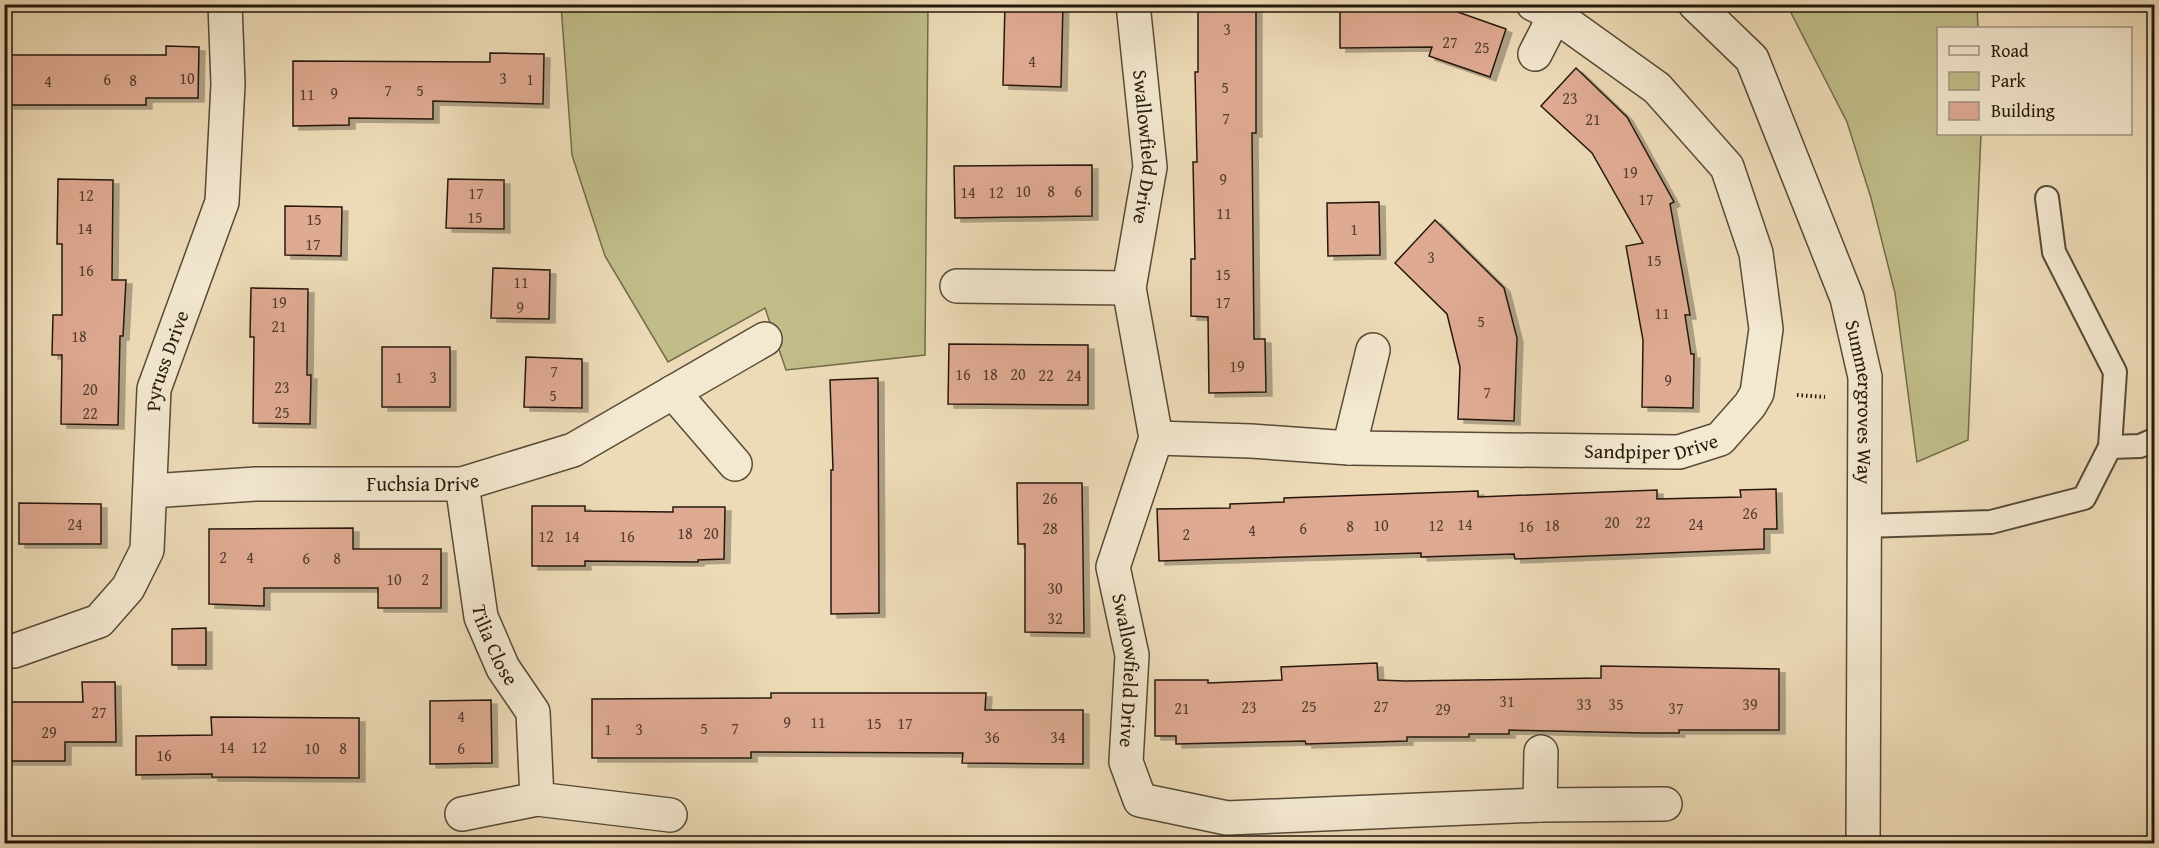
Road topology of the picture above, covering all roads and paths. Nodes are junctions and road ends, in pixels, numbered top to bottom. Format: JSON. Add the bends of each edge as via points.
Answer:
{"nodes":[{"id":1,"x":225,"y":4,"type":"edge"},
{"id":2,"x":1133,"y":4,"type":"edge"},
{"id":3,"x":1695,"y":4,"type":"edge"},
{"id":4,"x":1544,"y":10,"type":"edge"},
{"id":5,"x":1535,"y":54,"type":"dead end"},
{"id":6,"x":2047,"y":198,"type":"dead end"},
{"id":7,"x":957,"y":286,"type":"dead end"},
{"id":8,"x":1129,"y":288,"type":"junction"},
{"id":9,"x":765,"y":339,"type":"dead end"},
{"id":10,"x":1373,"y":350,"type":"dead end"},
{"id":11,"x":673,"y":392,"type":"junction"},
{"id":12,"x":1757,"y":393,"type":"junction"},
{"id":13,"x":1863,"y":399,"type":"junction"},
{"id":14,"x":1156,"y":438,"type":"junction"},
{"id":15,"x":2154,"y":440,"type":"edge"},
{"id":16,"x":2110,"y":447,"type":"junction"},
{"id":17,"x":1349,"y":448,"type":"junction"},
{"id":18,"x":735,"y":464,"type":"dead end"},
{"id":19,"x":462,"y":484,"type":"junction"},
{"id":20,"x":151,"y":491,"type":"junction"},
{"id":21,"x":1864,"y":526,"type":"junction"},
{"id":22,"x":14,"y":651,"type":"dead end"},
{"id":23,"x":1541,"y":752,"type":"dead end"},
{"id":24,"x":537,"y":799,"type":"junction"},
{"id":25,"x":1540,"y":804,"type":"junction"},
{"id":26,"x":1665,"y":804,"type":"dead end"},
{"id":27,"x":462,"y":814,"type":"dead end"},
{"id":28,"x":670,"y":816,"type":"dead end"},
{"id":29,"x":1863,"y":843,"type":"edge"}],
"edges":[{"from":1,"to":20,"type":"street","name":"Pyruss Drive","via":[[228,84],[222,202],[154,389]]},
{"from":2,"to":8,"type":"street","name":"Swallowfield Drive","via":[[1150,166]]},
{"from":3,"to":13,"type":"street","name":"Summergroves Way","via":[[1752,59],[1847,298],[1865,377]]},
{"from":4,"to":5,"type":"street","name":"Sandpiper Drive"},
{"from":4,"to":12,"type":"street","name":"Sandpiper Drive","via":[[1657,88],[1727,167],[1756,253],[1766,329]]},
{"from":6,"to":16,"type":"lane","via":[[2054,252],[2115,372]]},
{"from":7,"to":8,"type":"street"},
{"from":8,"to":14,"type":"street","name":"Swallowfield Drive"},
{"from":9,"to":11,"type":"street","name":"Fuchsia Drive"},
{"from":10,"to":17,"type":"street"},
{"from":11,"to":18,"type":"street"},
{"from":11,"to":19,"type":"street","name":"Fuchsia Drive","via":[[573,450]]},
{"from":12,"to":13,"type":"path"},
{"from":12,"to":17,"type":"street","name":"Sandpiper Drive","via":[[1720,439],[1679,452]]},
{"from":13,"to":21,"type":"street","name":"Summergroves Way"},
{"from":14,"to":17,"type":"street","name":"Sandpiper Drive"},
{"from":14,"to":25,"type":"street","name":"Swallowfield Drive","via":[[1113,567],[1132,655],[1125,762],[1140,800],[1227,818]]},
{"from":15,"to":16,"type":"lane","via":[[2140,446]]},
{"from":16,"to":21,"type":"lane","via":[[2084,498],[1991,522]]},
{"from":19,"to":20,"type":"street","name":"Fuchsia Drive","via":[[256,484]]},
{"from":19,"to":24,"type":"street","name":"Tilia Close","via":[[481,617],[503,668],[532,712]]},
{"from":20,"to":22,"type":"street","name":"Pyruss Drive","via":[[147,550],[128,588],[99,621]]},
{"from":21,"to":29,"type":"street","name":"Summergroves Way"},
{"from":23,"to":25,"type":"street"},
{"from":24,"to":27,"type":"street"},
{"from":24,"to":28,"type":"street"},
{"from":25,"to":26,"type":"street","name":"Swallowfield Drive"}]}
